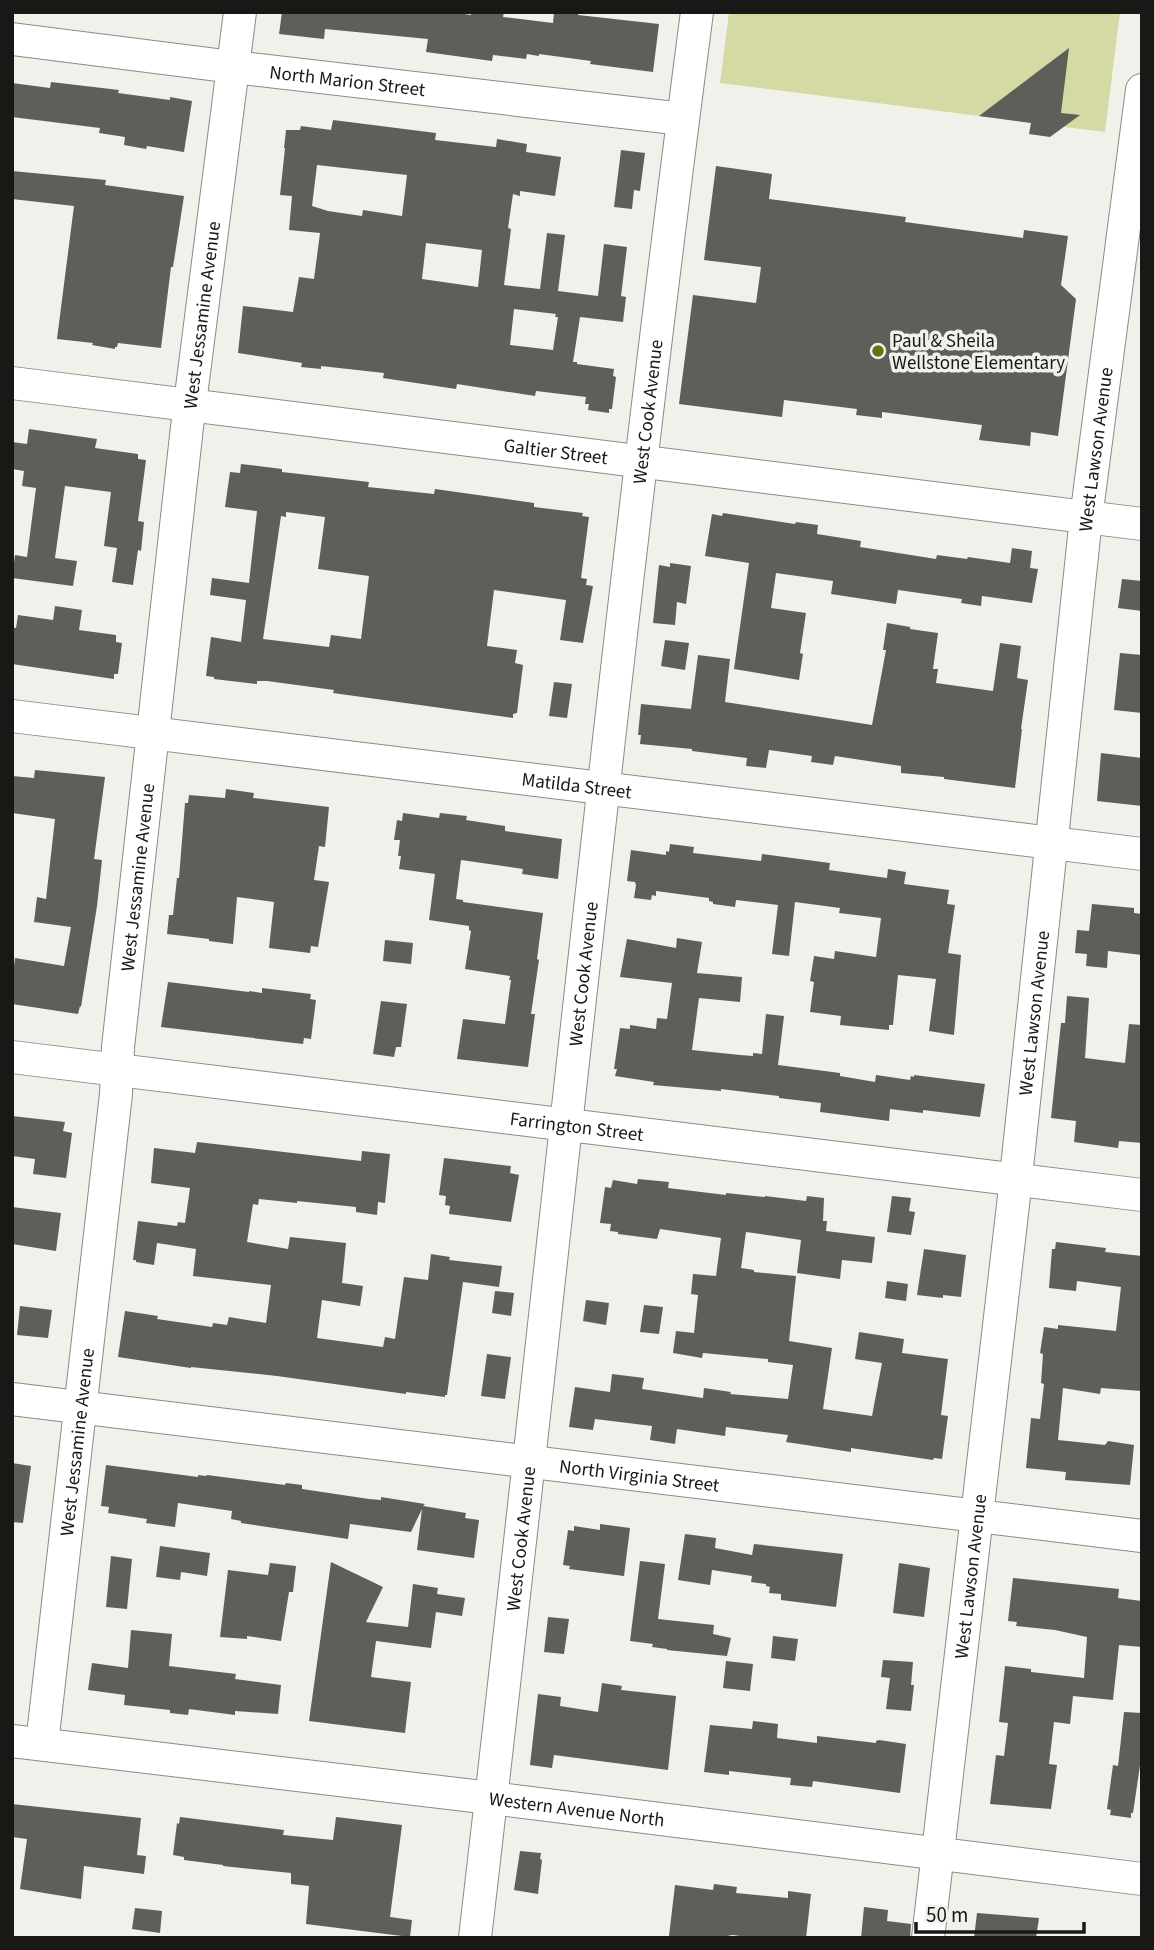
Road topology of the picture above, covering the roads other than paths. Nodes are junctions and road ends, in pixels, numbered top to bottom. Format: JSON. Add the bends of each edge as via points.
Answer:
{"nodes":[{"id":1,"x":240,"y":12,"type":"edge"},
{"id":2,"x":697,"y":12,"type":"edge"},
{"id":3,"x":12,"y":39,"type":"edge"},
{"id":4,"x":233,"y":67,"type":"junction"},
{"id":5,"x":1142,"y":90,"type":"edge"},
{"id":6,"x":684,"y":119,"type":"junction"},
{"id":7,"x":1136,"y":178,"type":"edge"},
{"id":8,"x":12,"y":383,"type":"edge"},
{"id":9,"x":190,"y":406,"type":"junction"},
{"id":10,"x":641,"y":463,"type":"junction"},
{"id":11,"x":1086,"y":518,"type":"junction"},
{"id":12,"x":1142,"y":524,"type":"edge"},
{"id":13,"x":12,"y":716,"type":"edge"},
{"id":14,"x":153,"y":733,"type":"junction"},
{"id":15,"x":604,"y":788,"type":"junction"},
{"id":16,"x":1052,"y":842,"type":"junction"},
{"id":17,"x":1142,"y":854,"type":"edge"},
{"id":18,"x":12,"y":1057,"type":"edge"},
{"id":19,"x":118,"y":1071,"type":"junction"},
{"id":20,"x":566,"y":1125,"type":"junction"},
{"id":21,"x":1016,"y":1180,"type":"junction"},
{"id":22,"x":1142,"y":1195,"type":"edge"},
{"id":23,"x":12,"y":1399,"type":"edge"},
{"id":24,"x":80,"y":1407,"type":"junction"},
{"id":25,"x":530,"y":1462,"type":"junction"},
{"id":26,"x":977,"y":1516,"type":"junction"},
{"id":27,"x":1142,"y":1536,"type":"edge"},
{"id":28,"x":27,"y":1743,"type":"edge"},
{"id":29,"x":491,"y":1798,"type":"junction"},
{"id":30,"x":938,"y":1854,"type":"junction"},
{"id":31,"x":1142,"y":1879,"type":"edge"},
{"id":32,"x":475,"y":1938,"type":"edge"},
{"id":33,"x":928,"y":1938,"type":"edge"}],
"edges":[{"from":1,"to":4,"type":"street","name":"West Jessamine Avenue"},
{"from":2,"to":6,"type":"street","name":"West Cook Avenue"},
{"from":3,"to":4,"type":"street","name":"North Marion Street"},
{"from":4,"to":6,"type":"street","name":"North Marion Street"},
{"from":4,"to":9,"type":"street","name":"West Jessamine Avenue"},
{"from":5,"to":7,"type":"street","name":"West Lawson Avenue"},
{"from":6,"to":10,"type":"street","name":"West Cook Avenue"},
{"from":7,"to":11,"type":"street","name":"West Lawson Avenue"},
{"from":8,"to":9,"type":"street","name":"Galtier Street"},
{"from":9,"to":10,"type":"street","name":"Galtier Street"},
{"from":9,"to":14,"type":"street","name":"West Jessamine Avenue"},
{"from":10,"to":11,"type":"street","name":"Galtier Street"},
{"from":10,"to":15,"type":"street","name":"West Cook Avenue"},
{"from":11,"to":12,"type":"street","name":"Galtier Street"},
{"from":11,"to":16,"type":"street","name":"West Lawson Avenue"},
{"from":13,"to":14,"type":"street","name":"Matilda Street"},
{"from":14,"to":15,"type":"street","name":"Matilda Street"},
{"from":14,"to":19,"type":"street","name":"West Jessamine Avenue"},
{"from":15,"to":16,"type":"street","name":"Matilda Street"},
{"from":15,"to":20,"type":"street","name":"West Cook Avenue"},
{"from":16,"to":17,"type":"street","name":"Matilda Street"},
{"from":16,"to":21,"type":"street","name":"West Lawson Avenue"},
{"from":18,"to":19,"type":"street","name":"Farrington Street"},
{"from":19,"to":20,"type":"street","name":"Farrington Street"},
{"from":19,"to":24,"type":"street","name":"West Jessamine Avenue"},
{"from":20,"to":21,"type":"street","name":"Farrington Street"},
{"from":20,"to":25,"type":"street","name":"West Cook Avenue"},
{"from":21,"to":22,"type":"street","name":"Farrington Street"},
{"from":21,"to":26,"type":"street","name":"West Lawson Avenue"},
{"from":23,"to":24,"type":"street","name":"North Virginia Street"},
{"from":24,"to":25,"type":"street","name":"North Virginia Street"},
{"from":24,"to":28,"type":"street","name":"West Jessamine Avenue"},
{"from":25,"to":26,"type":"street","name":"North Virginia Street"},
{"from":25,"to":29,"type":"street","name":"West Cook Avenue"},
{"from":26,"to":27,"type":"street","name":"North Virginia Street"},
{"from":26,"to":30,"type":"street","name":"West Lawson Avenue"},
{"from":28,"to":29,"type":"street","name":"Western Avenue North"},
{"from":29,"to":30,"type":"street","name":"Western Avenue North"},
{"from":29,"to":32,"type":"street","name":"West Cook Avenue"},
{"from":30,"to":31,"type":"street","name":"Western Avenue North"},
{"from":30,"to":33,"type":"street","name":"West Lawson Avenue"}]}
